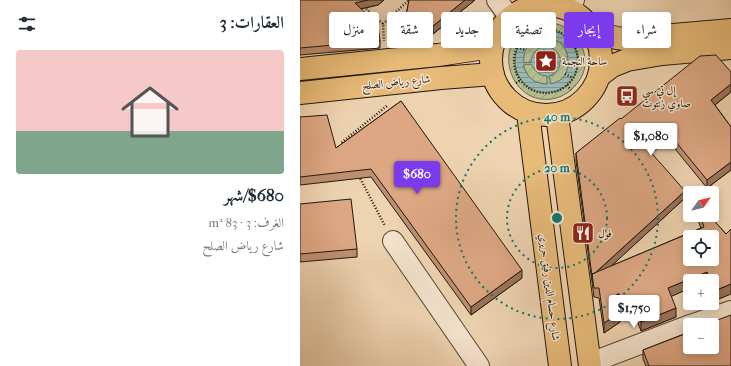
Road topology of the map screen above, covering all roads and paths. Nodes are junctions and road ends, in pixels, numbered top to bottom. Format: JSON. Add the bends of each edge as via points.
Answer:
{"nodes":[{"id":1,"x":409,"y":0,"type":"edge"},
{"id":2,"x":497,"y":0,"type":"edge"},
{"id":3,"x":539,"y":3,"type":"edge"},
{"id":4,"x":361,"y":5,"type":"edge"},
{"id":5,"x":567,"y":11,"type":"edge"},
{"id":6,"x":509,"y":12,"type":"edge"},
{"id":7,"x":519,"y":12,"type":"edge"},
{"id":8,"x":383,"y":24,"type":"junction"},
{"id":9,"x":501,"y":28,"type":"edge"},
{"id":10,"x":556,"y":28,"type":"edge"},
{"id":11,"x":731,"y":30,"type":"edge"},
{"id":12,"x":556,"y":32,"type":"edge"},
{"id":13,"x":614,"y":37,"type":"edge"},
{"id":14,"x":501,"y":45,"type":"edge"},
{"id":15,"x":501,"y":46,"type":"edge"},
{"id":16,"x":501,"y":48,"type":"edge"},
{"id":17,"x":518,"y":48,"type":"joint"},
{"id":18,"x":600,"y":48,"type":"edge"},
{"id":19,"x":731,"y":48,"type":"edge"},
{"id":20,"x":525,"y":50,"type":"dead end"},
{"id":21,"x":386,"y":60,"type":"junction"},
{"id":22,"x":300,"y":69,"type":"edge"},
{"id":23,"x":493,"y":74,"type":"junction"},
{"id":24,"x":565,"y":74,"type":"dead end"},
{"id":25,"x":599,"y":76,"type":"junction"},
{"id":26,"x":573,"y":78,"type":"junction"},
{"id":27,"x":521,"y":80,"type":"junction"},
{"id":28,"x":516,"y":83,"type":"dead end"},
{"id":29,"x":567,"y":85,"type":"junction"},
{"id":30,"x":571,"y":90,"type":"dead end"},
{"id":31,"x":300,"y":93,"type":"edge"},
{"id":32,"x":388,"y":105,"type":"dead end"},
{"id":33,"x":528,"y":112,"type":"junction"},
{"id":34,"x":557,"y":114,"type":"junction"},
{"id":35,"x":344,"y":150,"type":"edge"},
{"id":36,"x":356,"y":171,"type":"edge"},
{"id":37,"x":393,"y":241,"type":"joint"},
{"id":38,"x":731,"y":311,"type":"edge"},
{"id":39,"x":711,"y":318,"type":"edge"},
{"id":40,"x":683,"y":328,"type":"edge"},
{"id":41,"x":590,"y":364,"type":"edge"},
{"id":42,"x":479,"y":366,"type":"edge"},
{"id":43,"x":560,"y":366,"type":"edge"}],
"edges":[{"from":1,"to":8,"type":"path"},
{"from":2,"to":6,"type":"street"},
{"from":3,"to":5,"type":"main road","via":[[559,6]]},
{"from":3,"to":7,"type":"main road"},
{"from":4,"to":8,"type":"path"},
{"from":5,"to":10,"type":"path"},
{"from":8,"to":21,"type":"path"},
{"from":9,"to":14,"type":"main road","via":[[495,38]]},
{"from":11,"to":13,"type":"main road","via":[[627,39]]},
{"from":12,"to":26,"type":"path","via":[[568,38],[576,50],[578,64]]},
{"from":15,"to":21,"type":"main road","name":"شارع رياض الصلح"},
{"from":16,"to":23,"type":"main road","via":[[491,65]]},
{"from":17,"to":20,"type":"path"},
{"from":17,"to":27,"type":"path","via":[[515,62],[516,72]]},
{"from":18,"to":25,"type":"main road","via":[[602,62]]},
{"from":19,"to":25,"type":"main road","via":[[627,60],[612,66]]},
{"from":21,"to":22,"type":"main road","name":"شارع رياض الصلح"},
{"from":23,"to":31,"type":"main road","name":"شارع رياض الصلح"},
{"from":23,"to":33,"type":"main road","via":[[505,98]]},
{"from":24,"to":26,"type":"path"},
{"from":25,"to":34,"type":"main road","via":[[596,86],[584,101],[571,110]]},
{"from":26,"to":29,"type":"path"},
{"from":27,"to":28,"type":"path"},
{"from":27,"to":29,"type":"path","via":[[530,88],[543,93],[560,90]]},
{"from":29,"to":30,"type":"path"},
{"from":32,"to":35,"type":"path","via":[[341,143]]},
{"from":33,"to":34,"type":"main road","via":[[548,116]]},
{"from":33,"to":43,"type":"main road","name":"شارع حسام الدين رفيق حريري"},
{"from":34,"to":41,"type":"main road"},
{"from":36,"to":37,"type":"path"},
{"from":37,"to":42,"type":"street"},
{"from":38,"to":39,"type":"street"},
{"from":40,"to":41,"type":"street"}]}
